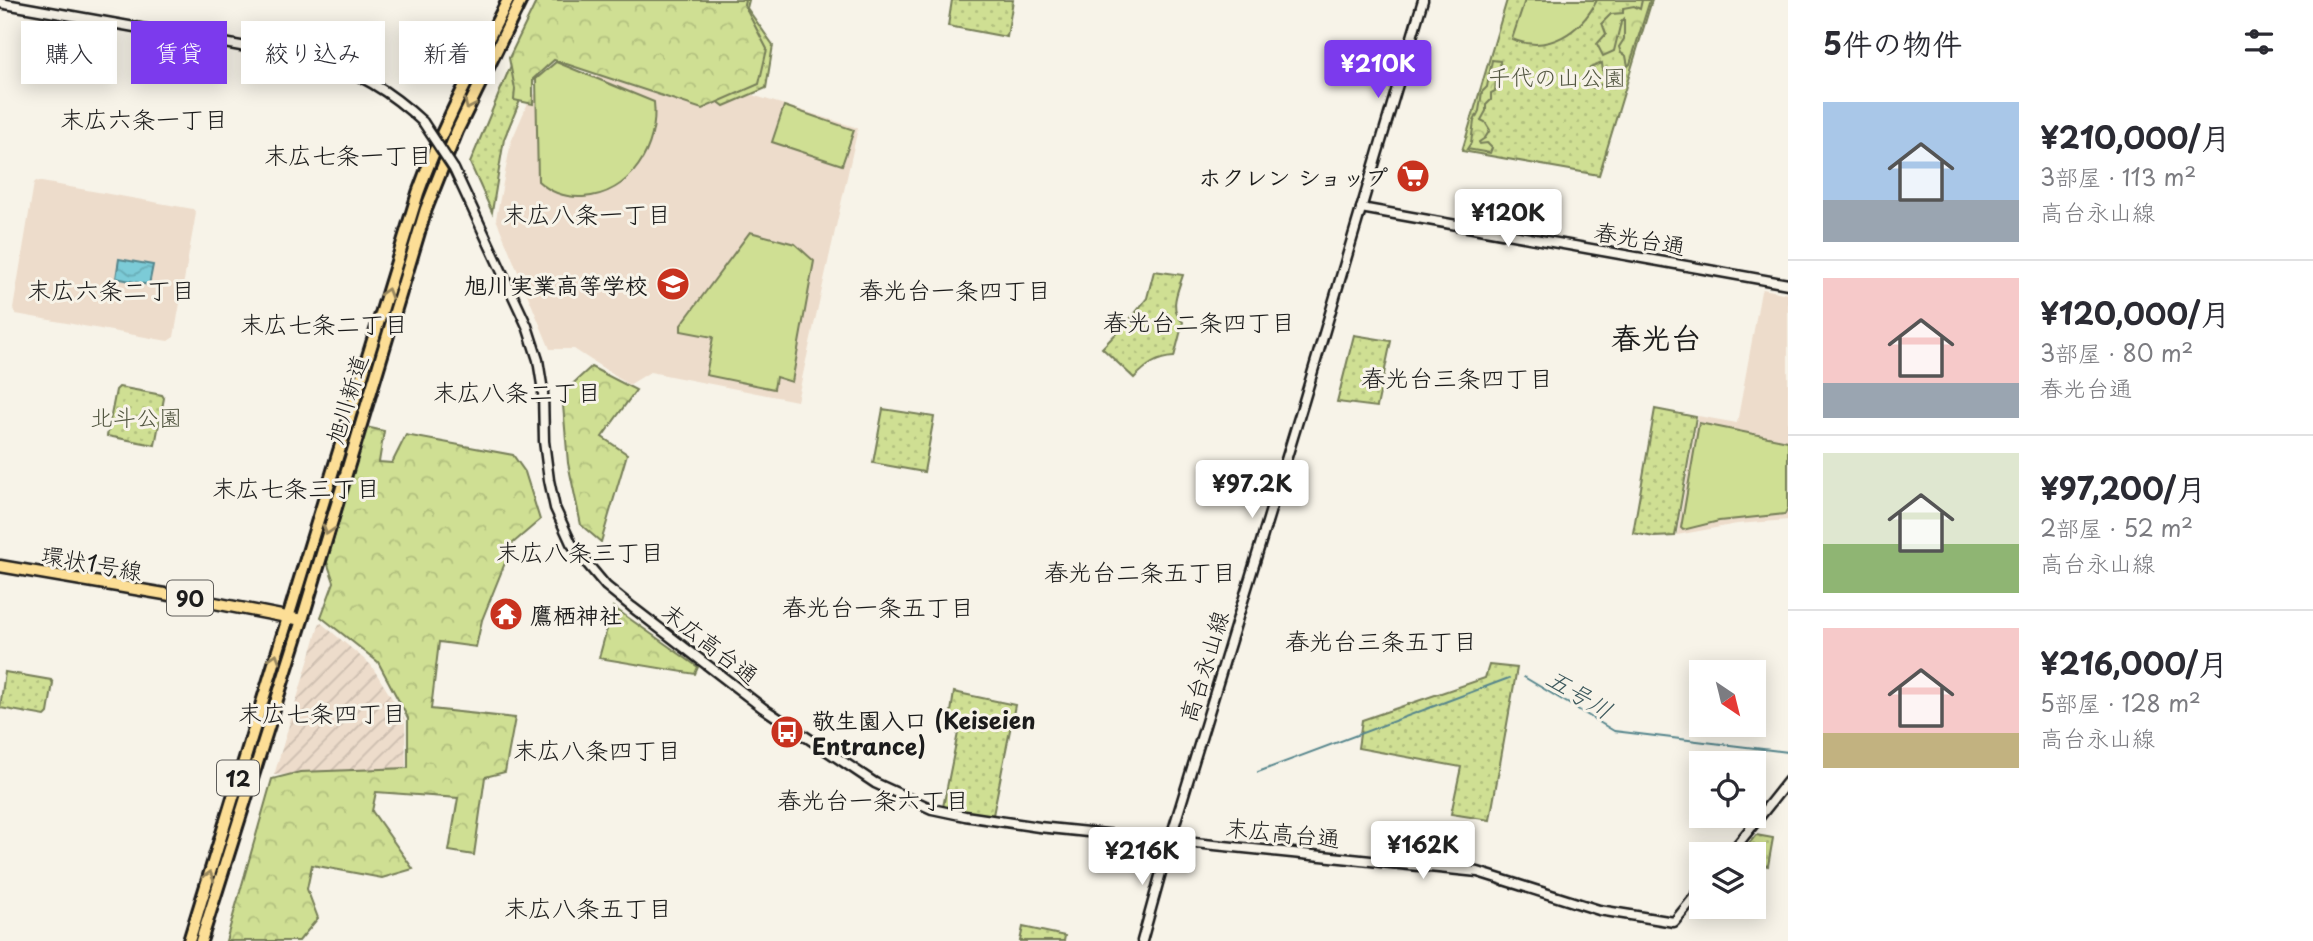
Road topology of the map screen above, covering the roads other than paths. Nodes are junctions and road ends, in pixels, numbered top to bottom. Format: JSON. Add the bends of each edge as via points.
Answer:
{"nodes":[{"id":1,"x":508,"y":0,"type":"edge"},
{"id":2,"x":521,"y":0,"type":"edge"},
{"id":3,"x":1423,"y":0,"type":"edge"},
{"id":4,"x":0,"y":3,"type":"edge"},
{"id":5,"x":1361,"y":208,"type":"junction"},
{"id":6,"x":1788,"y":284,"type":"edge"},
{"id":7,"x":0,"y":566,"type":"edge"},
{"id":8,"x":289,"y":616,"type":"junction"},
{"id":9,"x":302,"y":620,"type":"junction"},
{"id":10,"x":1788,"y":781,"type":"edge"},
{"id":11,"x":1170,"y":840,"type":"junction"},
{"id":12,"x":1740,"y":842,"type":"edge"},
{"id":13,"x":1689,"y":904,"type":"edge"},
{"id":14,"x":189,"y":941,"type":"edge"},
{"id":15,"x":201,"y":941,"type":"edge"},
{"id":16,"x":1142,"y":941,"type":"edge"}],
"edges":[{"from":8,"to":1,"type":"highway","name":"旭川新道","number":"12","one_way":true,"via":[[429,163]]},
{"from":2,"to":9,"type":"highway","name":"旭川新道","number":"12","one_way":true,"via":[[457,131],[426,209]]},
{"from":3,"to":5,"type":"street","name":"高台永山線"},
{"from":4,"to":11,"type":"street","name":"末広高台通","bridge":true,"via":[[313,59],[342,67],[403,103],[423,122],[454,169],[527,326],[543,391],[545,458],[555,508],[571,543],[607,586],[763,708],[883,788],[932,809],[965,816]]},
{"from":5,"to":6,"type":"street","name":"春光台通"},
{"from":5,"to":11,"type":"street","name":"高台永山線"},
{"from":7,"to":8,"type":"main road","name":"環状1号線","number":"90"},
{"from":8,"to":9,"type":"main road","name":"環状1号線","number":"90"},
{"from":14,"to":8,"type":"highway","name":"旭川新道","number":"12","one_way":true},
{"from":9,"to":15,"type":"highway","name":"旭川新道","number":"12"},
{"from":10,"to":12,"type":"street"},
{"from":11,"to":13,"type":"street","name":"末広高台通","via":[[1478,872],[1599,909],[1674,922]]},
{"from":11,"to":16,"type":"street","name":"高台永山線"}]}
